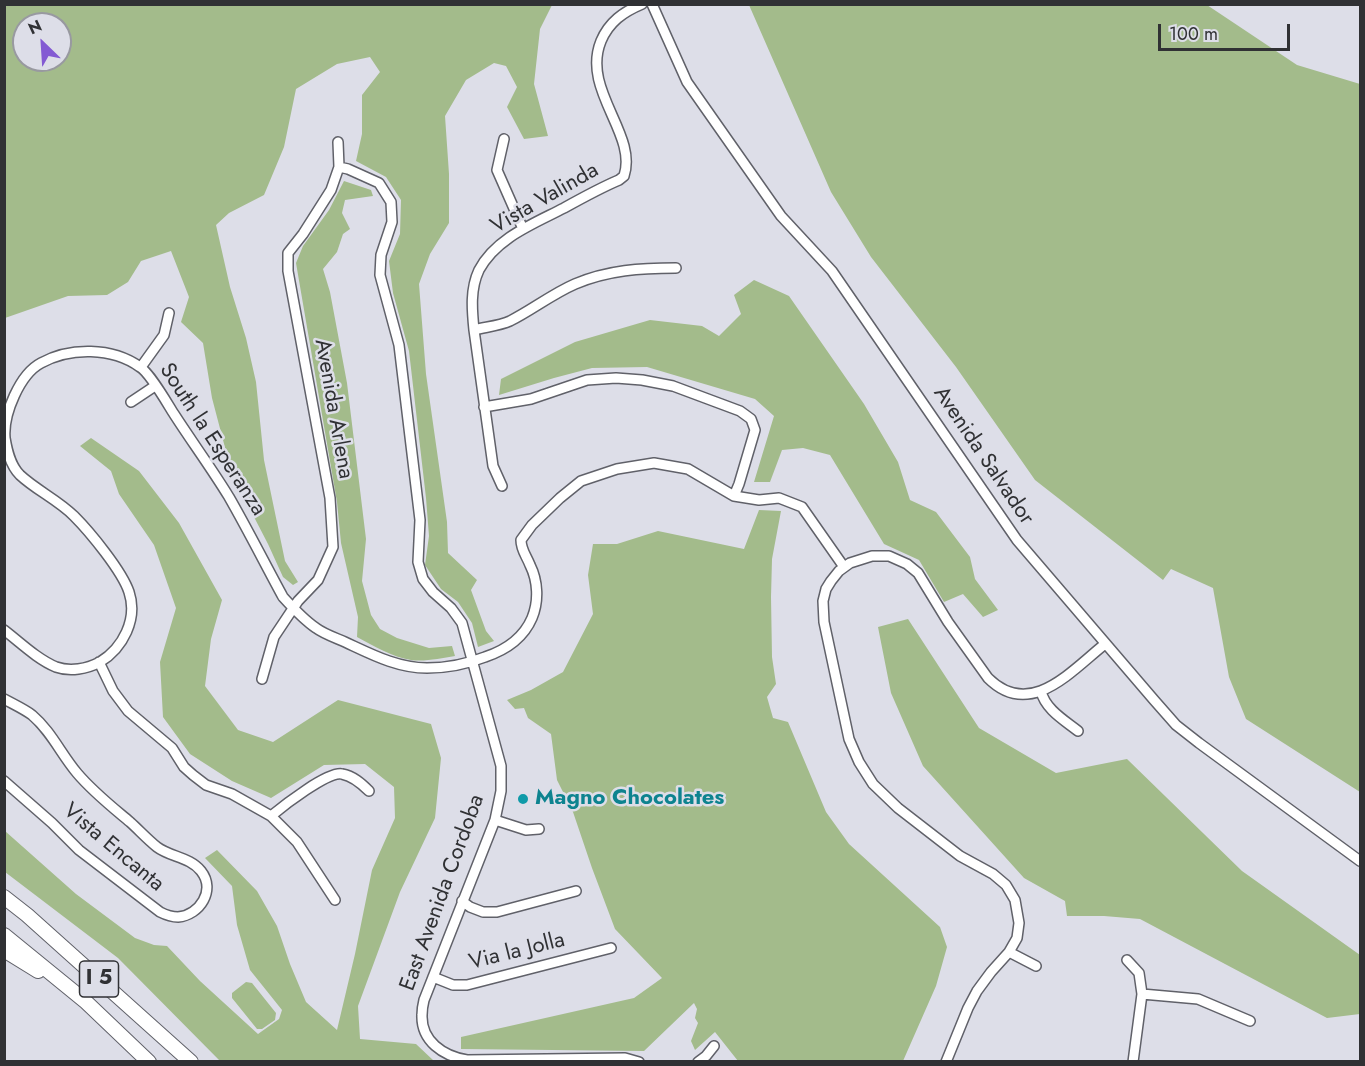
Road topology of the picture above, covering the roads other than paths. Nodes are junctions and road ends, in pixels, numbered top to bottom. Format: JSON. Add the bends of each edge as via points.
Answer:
{"nodes":[{"id":1,"x":642,"y":4,"type":"edge"},
{"id":2,"x":651,"y":4,"type":"edge"},
{"id":3,"x":504,"y":139,"type":"dead end"},
{"id":4,"x":338,"y":142,"type":"dead end"},
{"id":5,"x":339,"y":167,"type":"junction"},
{"id":6,"x":523,"y":229,"type":"junction"},
{"id":7,"x":676,"y":268,"type":"dead end"},
{"id":8,"x":169,"y":313,"type":"dead end"},
{"id":9,"x":474,"y":330,"type":"junction"},
{"id":10,"x":141,"y":367,"type":"junction"},
{"id":11,"x":155,"y":386,"type":"junction"},
{"id":12,"x":131,"y":402,"type":"dead end"},
{"id":13,"x":484,"y":407,"type":"junction"},
{"id":14,"x":502,"y":486,"type":"dead end"},
{"id":15,"x":734,"y":496,"type":"junction"},
{"id":16,"x":844,"y":567,"type":"junction"},
{"id":17,"x":293,"y":608,"type":"junction"},
{"id":18,"x":4,"y":630,"type":"edge"},
{"id":19,"x":1105,"y":644,"type":"junction"},
{"id":20,"x":99,"y":662,"type":"junction"},
{"id":21,"x":472,"y":662,"type":"junction"},
{"id":22,"x":262,"y":679,"type":"dead end"},
{"id":23,"x":1041,"y":691,"type":"junction"},
{"id":24,"x":4,"y":699,"type":"edge"},
{"id":25,"x":1078,"y":731,"type":"dead end"},
{"id":26,"x":4,"y":781,"type":"edge"},
{"id":27,"x":369,"y":791,"type":"dead end"},
{"id":28,"x":271,"y":816,"type":"junction"},
{"id":29,"x":495,"y":820,"type":"junction"},
{"id":30,"x":539,"y":829,"type":"dead end"},
{"id":31,"x":1360,"y":861,"type":"edge"},
{"id":32,"x":576,"y":891,"type":"dead end"},
{"id":33,"x":4,"y":897,"type":"edge"},
{"id":34,"x":335,"y":900,"type":"dead end"},
{"id":35,"x":462,"y":901,"type":"junction"},
{"id":36,"x":4,"y":935,"type":"edge"},
{"id":37,"x":612,"y":948,"type":"dead end"},
{"id":38,"x":4,"y":950,"type":"edge"},
{"id":39,"x":1009,"y":952,"type":"junction"},
{"id":40,"x":1127,"y":960,"type":"dead end"},
{"id":41,"x":1035,"y":966,"type":"dead end"},
{"id":42,"x":433,"y":977,"type":"junction"},
{"id":43,"x":1142,"y":994,"type":"junction"},
{"id":44,"x":85,"y":1000,"type":"junction"},
{"id":45,"x":1250,"y":1021,"type":"dead end"},
{"id":46,"x":714,"y":1046,"type":"dead end"},
{"id":47,"x":145,"y":1059,"type":"edge"},
{"id":48,"x":191,"y":1062,"type":"edge"},
{"id":49,"x":639,"y":1062,"type":"edge"},
{"id":50,"x":698,"y":1062,"type":"edge"},
{"id":51,"x":946,"y":1062,"type":"edge"},
{"id":52,"x":1133,"y":1062,"type":"edge"}],
"edges":[{"from":1,"to":6,"type":"street","name":"Vista Valinda","via":[[614,21],[597,50],[601,88],[627,159],[624,176]]},
{"from":2,"to":19,"type":"street","name":"Avenida Salvador","via":[[687,82],[782,216],[832,271],[1017,540]]},
{"from":3,"to":6,"type":"street","via":[[497,170]]},
{"from":4,"to":5,"type":"street","name":"Avenida Arlena"},
{"from":5,"to":17,"type":"street","name":"Avenida Arlena","via":[[320,209],[288,253],[288,271],[330,498],[333,547],[318,580]]},
{"from":5,"to":21,"type":"street","name":"East Avenida Cordoba","via":[[379,183],[392,202],[392,222],[381,255],[380,275],[399,345],[420,520],[418,562],[423,579],[462,623]]},
{"from":6,"to":9,"type":"street","name":"Vista Valinda","via":[[497,247],[479,271],[473,287]]},
{"from":7,"to":9,"type":"street","via":[[605,273],[575,284],[508,321]]},
{"from":8,"to":10,"type":"street","via":[[164,335]]},
{"from":9,"to":13,"type":"street","name":"Vista Valinda"},
{"from":10,"to":11,"type":"street","name":"South la Esperanza"},
{"from":10,"to":20,"type":"street","name":"South la Esperanza","via":[[97,351],[54,356],[24,377],[5,434],[7,452],[20,475],[74,515],[125,582],[132,606],[130,622],[116,650]]},
{"from":11,"to":12,"type":"street"},
{"from":11,"to":17,"type":"street","name":"South la Esperanza","via":[[229,498],[283,597]]},
{"from":13,"to":14,"type":"street","name":"Vista Valinda","via":[[493,466]]},
{"from":13,"to":15,"type":"street","via":[[531,399],[587,380],[616,378],[673,386],[741,411],[751,419],[755,430]]},
{"from":15,"to":16,"type":"street","via":[[779,498],[801,507]]},
{"from":15,"to":21,"type":"street","name":"South la Esperanza","via":[[688,469],[654,463],[617,469],[581,481],[539,518],[521,540],[537,592],[533,617],[524,632],[512,645]]},
{"from":16,"to":23,"type":"street","via":[[880,555],[907,564],[918,573],[948,622],[996,686],[1020,695]]},
{"from":16,"to":39,"type":"street","via":[[826,589],[822,610],[855,754],[873,784],[898,808],[960,856],[1006,885],[1015,900],[1019,923]]},
{"from":17,"to":21,"type":"street","name":"South la Esperanza","via":[[316,629],[405,666],[426,668]]},
{"from":17,"to":22,"type":"street","name":"Avenida Arlena","via":[[274,637]]},
{"from":18,"to":20,"type":"street","name":"South la Esperanza","via":[[57,667],[81,669]]},
{"from":19,"to":23,"type":"street"},
{"from":19,"to":31,"type":"street","name":"Avenida Salvador","via":[[1176,725]]},
{"from":20,"to":28,"type":"street","via":[[128,711],[172,748],[184,767],[206,785],[232,794]]},
{"from":21,"to":29,"type":"street","name":"East Avenida Cordoba","via":[[501,766]]},
{"from":23,"to":25,"type":"street","via":[[1051,709]]},
{"from":24,"to":26,"type":"street","name":"Vista Encanta","via":[[40,723],[100,798],[166,853],[183,858],[201,871],[206,897],[196,910],[178,917],[160,912],[79,850]]},
{"from":27,"to":28,"type":"street","via":[[359,781],[340,773],[325,777]]},
{"from":28,"to":34,"type":"street","via":[[297,842]]},
{"from":29,"to":30,"type":"street","via":[[526,830]]},
{"from":29,"to":35,"type":"street","name":"East Avenida Cordoba"},
{"from":32,"to":35,"type":"street","via":[[497,912],[483,912]]},
{"from":33,"to":48,"type":"highway","number":"I 5"},
{"from":35,"to":42,"type":"street","name":"East Avenida Cordoba"},
{"from":36,"to":44,"type":"highway","number":"I 5"},
{"from":37,"to":42,"type":"street","name":"Via la Jolla","via":[[468,985],[453,985]]},
{"from":38,"to":44,"type":"highway"},
{"from":39,"to":41,"type":"street"},
{"from":39,"to":51,"type":"street","via":[[977,992]]},
{"from":40,"to":43,"type":"street","via":[[1140,973]]},
{"from":42,"to":49,"type":"street","name":"East Avenida Cordoba","via":[[424,1000],[425,1031],[439,1049],[453,1058],[625,1058]]},
{"from":43,"to":45,"type":"street","via":[[1198,999]]},
{"from":43,"to":52,"type":"street"},
{"from":44,"to":47,"type":"highway","number":"I 5"},
{"from":46,"to":50,"type":"street"}]}
